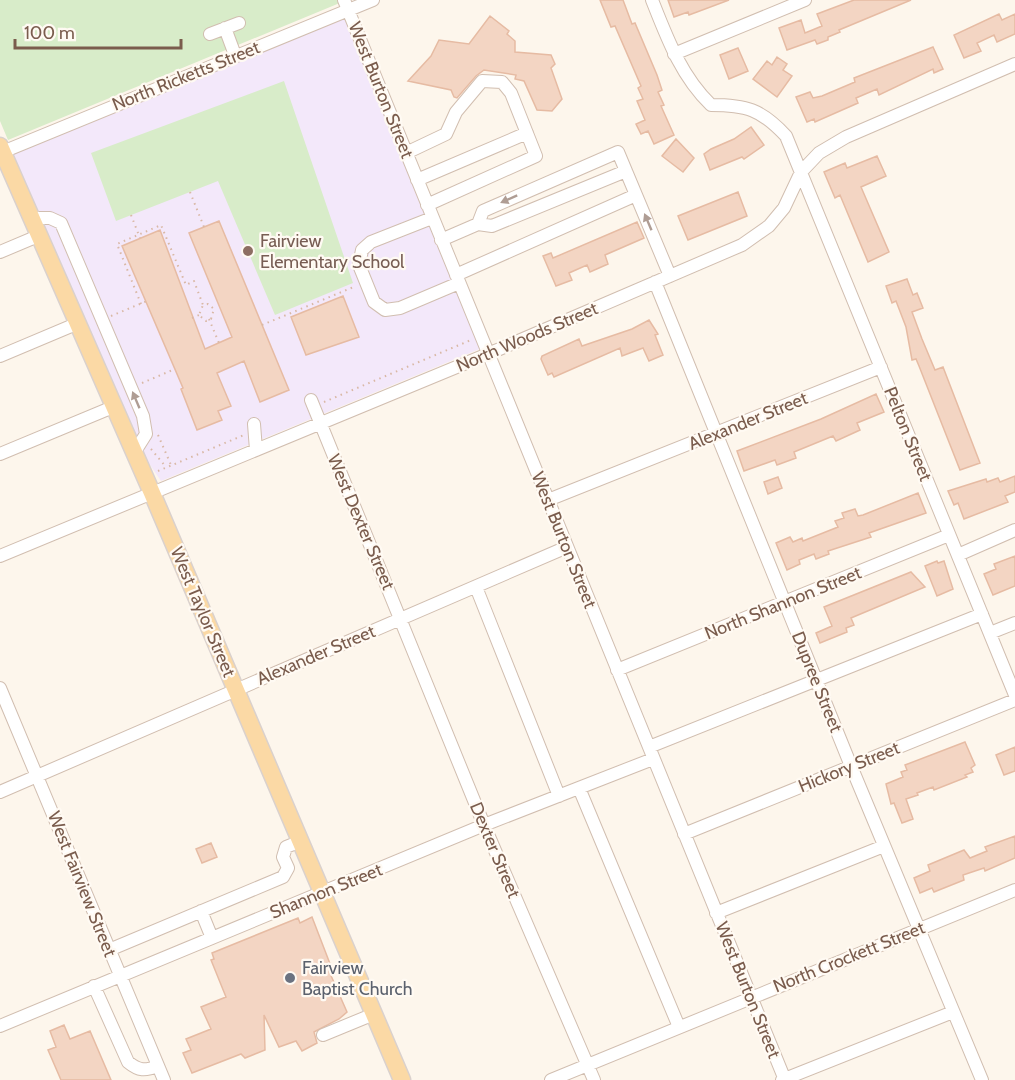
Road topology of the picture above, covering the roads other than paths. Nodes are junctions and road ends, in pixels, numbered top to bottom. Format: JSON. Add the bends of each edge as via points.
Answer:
{"nodes":[{"id":1,"x":373,"y":0,"type":"edge"},
{"id":2,"x":652,"y":0,"type":"edge"},
{"id":3,"x":805,"y":0,"type":"edge"},
{"id":4,"x":346,"y":5,"type":"edge"},
{"id":5,"x":239,"y":22,"type":"dead end"},
{"id":6,"x":225,"y":28,"type":"junction"},
{"id":7,"x":210,"y":34,"type":"dead end"},
{"id":8,"x":674,"y":54,"type":"junction"},
{"id":9,"x":236,"y":56,"type":"junction"},
{"id":10,"x":1015,"y":64,"type":"edge"},
{"id":11,"x":527,"y":133,"type":"junction"},
{"id":12,"x":1,"y":150,"type":"edge"},
{"id":13,"x":406,"y":153,"type":"junction"},
{"id":14,"x":626,"y":171,"type":"junction"},
{"id":15,"x":801,"y":172,"type":"junction"},
{"id":16,"x":417,"y":180,"type":"junction"},
{"id":17,"x":636,"y":195,"type":"junction"},
{"id":18,"x":427,"y":205,"type":"junction"},
{"id":19,"x":432,"y":218,"type":"junction"},
{"id":20,"x":30,"y":219,"type":"junction"},
{"id":21,"x":478,"y":224,"type":"junction"},
{"id":22,"x":38,"y":236,"type":"junction"},
{"id":23,"x":441,"y":240,"type":"junction"},
{"id":24,"x":0,"y":252,"type":"edge"},
{"id":25,"x":670,"y":276,"type":"junction"},
{"id":26,"x":457,"y":279,"type":"junction"},
{"id":27,"x":655,"y":282,"type":"junction"},
{"id":28,"x":76,"y":324,"type":"junction"},
{"id":29,"x":488,"y":354,"type":"junction"},
{"id":30,"x":0,"y":356,"type":"edge"},
{"id":31,"x":881,"y":367,"type":"junction"},
{"id":32,"x":315,"y":402,"type":"road end"},
{"id":33,"x":113,"y":407,"type":"junction"},
{"id":34,"x":321,"y":424,"type":"junction"},
{"id":35,"x":251,"y":428,"type":"road end"},
{"id":36,"x":716,"y":434,"type":"junction"},
{"id":37,"x":138,"y":446,"type":"junction"},
{"id":38,"x":256,"y":450,"type":"junction"},
{"id":39,"x":0,"y":454,"type":"edge"},
{"id":40,"x":149,"y":486,"type":"junction"},
{"id":41,"x":548,"y":500,"type":"junction"},
{"id":42,"x":1015,"y":530,"type":"edge"},
{"id":43,"x":949,"y":535,"type":"junction"},
{"id":44,"x":567,"y":548,"type":"junction"},
{"id":45,"x":958,"y":555,"type":"junction"},
{"id":46,"x":0,"y":556,"type":"edge"},
{"id":47,"x":476,"y":587,"type":"junction"},
{"id":48,"x":784,"y":602,"type":"junction"},
{"id":49,"x":982,"y":614,"type":"junction"},
{"id":50,"x":402,"y":619,"type":"junction"},
{"id":51,"x":1015,"y":623,"type":"edge"},
{"id":52,"x":990,"y":633,"type":"junction"},
{"id":53,"x":617,"y":670,"type":"junction"},
{"id":54,"x":816,"y":680,"type":"junction"},
{"id":55,"x":0,"y":688,"type":"edge"},
{"id":56,"x":236,"y":689,"type":"junction"},
{"id":57,"x":1015,"y":695,"type":"edge"},
{"id":58,"x":1015,"y":700,"type":"edge"},
{"id":59,"x":651,"y":753,"type":"junction"},
{"id":60,"x":851,"y":766,"type":"junction"},
{"id":61,"x":38,"y":777,"type":"junction"},
{"id":62,"x":579,"y":788,"type":"junction"},
{"id":63,"x":0,"y":792,"type":"edge"},
{"id":64,"x":559,"y":796,"type":"junction"},
{"id":65,"x":484,"y":825,"type":"junction"},
{"id":66,"x":684,"y":834,"type":"junction"},
{"id":67,"x":301,"y":840,"type":"junction"},
{"id":68,"x":884,"y":846,"type":"junction"},
{"id":69,"x":1015,"y":890,"type":"edge"},
{"id":70,"x":323,"y":893,"type":"junction"},
{"id":71,"x":201,"y":911,"type":"junction"},
{"id":72,"x":716,"y":913,"type":"junction"},
{"id":73,"x":918,"y":929,"type":"junction"},
{"id":74,"x":212,"y":938,"type":"junction"},
{"id":75,"x":109,"y":950,"type":"junction"},
{"id":76,"x":119,"y":975,"type":"junction"},
{"id":77,"x":94,"y":986,"type":"junction"},
{"id":78,"x":751,"y":996,"type":"junction"},
{"id":79,"x":953,"y":1012,"type":"junction"},
{"id":80,"x":374,"y":1014,"type":"junction"},
{"id":81,"x":0,"y":1026,"type":"edge"},
{"id":82,"x":679,"y":1027,"type":"junction"},
{"id":83,"x":323,"y":1035,"type":"dead end"},
{"id":84,"x":588,"y":1065,"type":"junction"},
{"id":85,"x":158,"y":1066,"type":"junction"},
{"id":86,"x":139,"y":1075,"type":"edge"},
{"id":87,"x":164,"y":1080,"type":"edge"},
{"id":88,"x":402,"y":1080,"type":"edge"},
{"id":89,"x":551,"y":1080,"type":"edge"},
{"id":90,"x":594,"y":1080,"type":"edge"},
{"id":91,"x":784,"y":1080,"type":"edge"},
{"id":92,"x":982,"y":1080,"type":"edge"}],
"edges":[{"from":1,"to":4,"type":"street","name":"North Ricketts Street"},
{"from":2,"to":8,"type":"street"},
{"from":3,"to":8,"type":"street"},
{"from":4,"to":9,"type":"street","name":"North Ricketts Street"},
{"from":4,"to":13,"type":"street","name":"West Burton Street"},
{"from":5,"to":6,"type":"street"},
{"from":6,"to":7,"type":"street"},
{"from":6,"to":9,"type":"street"},
{"from":8,"to":15,"type":"street","name":"Pelton Street","via":[[697,92],[711,105],[742,105],[773,122],[786,136]]},
{"from":9,"to":12,"type":"street","name":"North Ricketts Street"},
{"from":10,"to":15,"type":"street","name":"North Woods Street","via":[[846,137],[819,153]]},
{"from":11,"to":13,"type":"street","via":[[512,93],[502,82],[482,81],[456,112],[446,134]]},
{"from":11,"to":16,"type":"street"},
{"from":11,"to":18,"type":"street","via":[[536,156]]},
{"from":12,"to":20,"type":"main road","name":"West Taylor Street"},
{"from":13,"to":16,"type":"street","name":"West Burton Street"},
{"from":14,"to":17,"type":"street"},
{"from":14,"to":21,"type":"street","via":[[492,226]]},
{"from":14,"to":21,"type":"street","one_way":true,"via":[[618,152],[483,211]]},
{"from":15,"to":25,"type":"street","name":"North Woods Street","via":[[784,208],[755,238]]},
{"from":15,"to":31,"type":"street","name":"Pelton Street"},
{"from":16,"to":18,"type":"street","name":"West Burton Street"},
{"from":25,"to":17,"type":"street","one_way":true},
{"from":17,"to":26,"type":"street"},
{"from":18,"to":19,"type":"street","name":"West Burton Street"},
{"from":19,"to":23,"type":"street","name":"West Burton Street"},
{"from":19,"to":26,"type":"street","via":[[371,242],[362,250],[359,265],[374,302],[385,310],[400,308]]},
{"from":20,"to":22,"type":"main road","name":"West Taylor Street"},
{"from":37,"to":20,"type":"street","one_way":true,"via":[[146,434],[143,416],[61,223],[50,218]]},
{"from":21,"to":23,"type":"street"},
{"from":22,"to":24,"type":"street"},
{"from":22,"to":28,"type":"main road","name":"West Taylor Street"},
{"from":23,"to":26,"type":"street","name":"West Burton Street"},
{"from":25,"to":27,"type":"street","name":"North Woods Street"},
{"from":26,"to":29,"type":"street","name":"West Burton Street"},
{"from":27,"to":29,"type":"street","name":"North Woods Street"},
{"from":27,"to":36,"type":"street","name":"Dupree Street"},
{"from":28,"to":30,"type":"street"},
{"from":28,"to":33,"type":"main road","name":"West Taylor Street"},
{"from":29,"to":34,"type":"street","name":"North Woods Street"},
{"from":29,"to":41,"type":"street","name":"West Burton Street"},
{"from":31,"to":36,"type":"street","name":"Alexander Street"},
{"from":31,"to":43,"type":"street","name":"Pelton Street"},
{"from":32,"to":34,"type":"street","name":"West Dexter Street"},
{"from":33,"to":37,"type":"main road","name":"West Taylor Street"},
{"from":33,"to":39,"type":"street"},
{"from":34,"to":38,"type":"street","name":"North Woods Street"},
{"from":34,"to":50,"type":"street","name":"West Dexter Street"},
{"from":35,"to":38,"type":"street"},
{"from":36,"to":41,"type":"street","name":"Alexander Street"},
{"from":36,"to":48,"type":"street","name":"Dupree Street"},
{"from":37,"to":40,"type":"main road","name":"West Taylor Street"},
{"from":38,"to":40,"type":"street","name":"North Woods Street"},
{"from":40,"to":46,"type":"street","name":"North Woods Street"},
{"from":40,"to":56,"type":"main road","name":"West Taylor Street"},
{"from":41,"to":44,"type":"street","name":"West Burton Street"},
{"from":42,"to":45,"type":"street"},
{"from":43,"to":45,"type":"street","name":"Pelton Street"},
{"from":43,"to":48,"type":"street","name":"North Shannon Street"},
{"from":44,"to":47,"type":"street","name":"Alexander Street"},
{"from":44,"to":53,"type":"street","name":"West Burton Street"},
{"from":45,"to":49,"type":"street","name":"Pelton Street"},
{"from":47,"to":50,"type":"street","name":"Alexander Street"},
{"from":47,"to":64,"type":"street"},
{"from":48,"to":53,"type":"street","name":"North Shannon Street"},
{"from":48,"to":54,"type":"street","name":"Dupree Street"},
{"from":49,"to":52,"type":"street","name":"Pelton Street"},
{"from":49,"to":54,"type":"street","name":"Shannon Street"},
{"from":50,"to":56,"type":"street","name":"Alexander Street"},
{"from":50,"to":65,"type":"street","name":"Dexter Street"},
{"from":51,"to":52,"type":"street"},
{"from":52,"to":57,"type":"street","name":"Pelton Street"},
{"from":53,"to":59,"type":"street","name":"West Burton Street"},
{"from":54,"to":59,"type":"street","name":"Shannon Street"},
{"from":54,"to":60,"type":"street","name":"Dupree Street"},
{"from":55,"to":61,"type":"street","name":"West Fairview Street"},
{"from":56,"to":61,"type":"street","name":"Alexander Street"},
{"from":56,"to":67,"type":"main road","name":"West Taylor Street"},
{"from":58,"to":60,"type":"street","name":"Hickory Street"},
{"from":59,"to":62,"type":"street","name":"Shannon Street"},
{"from":59,"to":66,"type":"street","name":"West Burton Street"},
{"from":60,"to":66,"type":"street","name":"Hickory Street"},
{"from":60,"to":68,"type":"street","name":"Dupree Street"},
{"from":61,"to":63,"type":"street","name":"Alexander Street"},
{"from":61,"to":75,"type":"street","name":"West Fairview Street"},
{"from":62,"to":64,"type":"street","name":"Shannon Street"},
{"from":62,"to":82,"type":"street"},
{"from":64,"to":65,"type":"street","name":"Shannon Street"},
{"from":65,"to":70,"type":"street","name":"Shannon Street"},
{"from":65,"to":84,"type":"street","name":"Dexter Street"},
{"from":66,"to":72,"type":"street","name":"West Burton Street"},
{"from":67,"to":70,"type":"main road","name":"West Taylor Street"},
{"from":67,"to":71,"type":"street","via":[[286,847],[283,857],[288,868],[284,877]]},
{"from":68,"to":72,"type":"street"},
{"from":68,"to":73,"type":"street","name":"Dupree Street"},
{"from":69,"to":73,"type":"street","name":"North Crockett Street"},
{"from":70,"to":74,"type":"street","name":"Shannon Street"},
{"from":70,"to":80,"type":"main road","name":"West Taylor Street"},
{"from":71,"to":74,"type":"street"},
{"from":71,"to":75,"type":"street"},
{"from":72,"to":78,"type":"street","name":"West Burton Street"},
{"from":73,"to":78,"type":"street","name":"North Crockett Street"},
{"from":73,"to":79,"type":"street","name":"Dupree Street"},
{"from":74,"to":76,"type":"street","name":"Shannon Street"},
{"from":75,"to":76,"type":"street","name":"West Fairview Street"},
{"from":76,"to":77,"type":"street","name":"Shannon Street"},
{"from":76,"to":85,"type":"street","name":"West Fairview Street"},
{"from":77,"to":81,"type":"street","name":"Shannon Street"},
{"from":77,"to":86,"type":"street","via":[[128,1062]]},
{"from":78,"to":82,"type":"street","name":"North Crockett Street"},
{"from":78,"to":91,"type":"street","name":"West Burton Street"},
{"from":79,"to":91,"type":"street"},
{"from":79,"to":92,"type":"street","name":"Dupree Street"},
{"from":80,"to":83,"type":"street"},
{"from":80,"to":88,"type":"main road","name":"West Taylor Street"},
{"from":82,"to":84,"type":"street","name":"North Crockett Street"},
{"from":84,"to":89,"type":"street","name":"North Crockett Street"},
{"from":84,"to":90,"type":"street","name":"Dexter Street"},
{"from":85,"to":86,"type":"street"},
{"from":85,"to":87,"type":"street","name":"West Fairview Street"}]}
